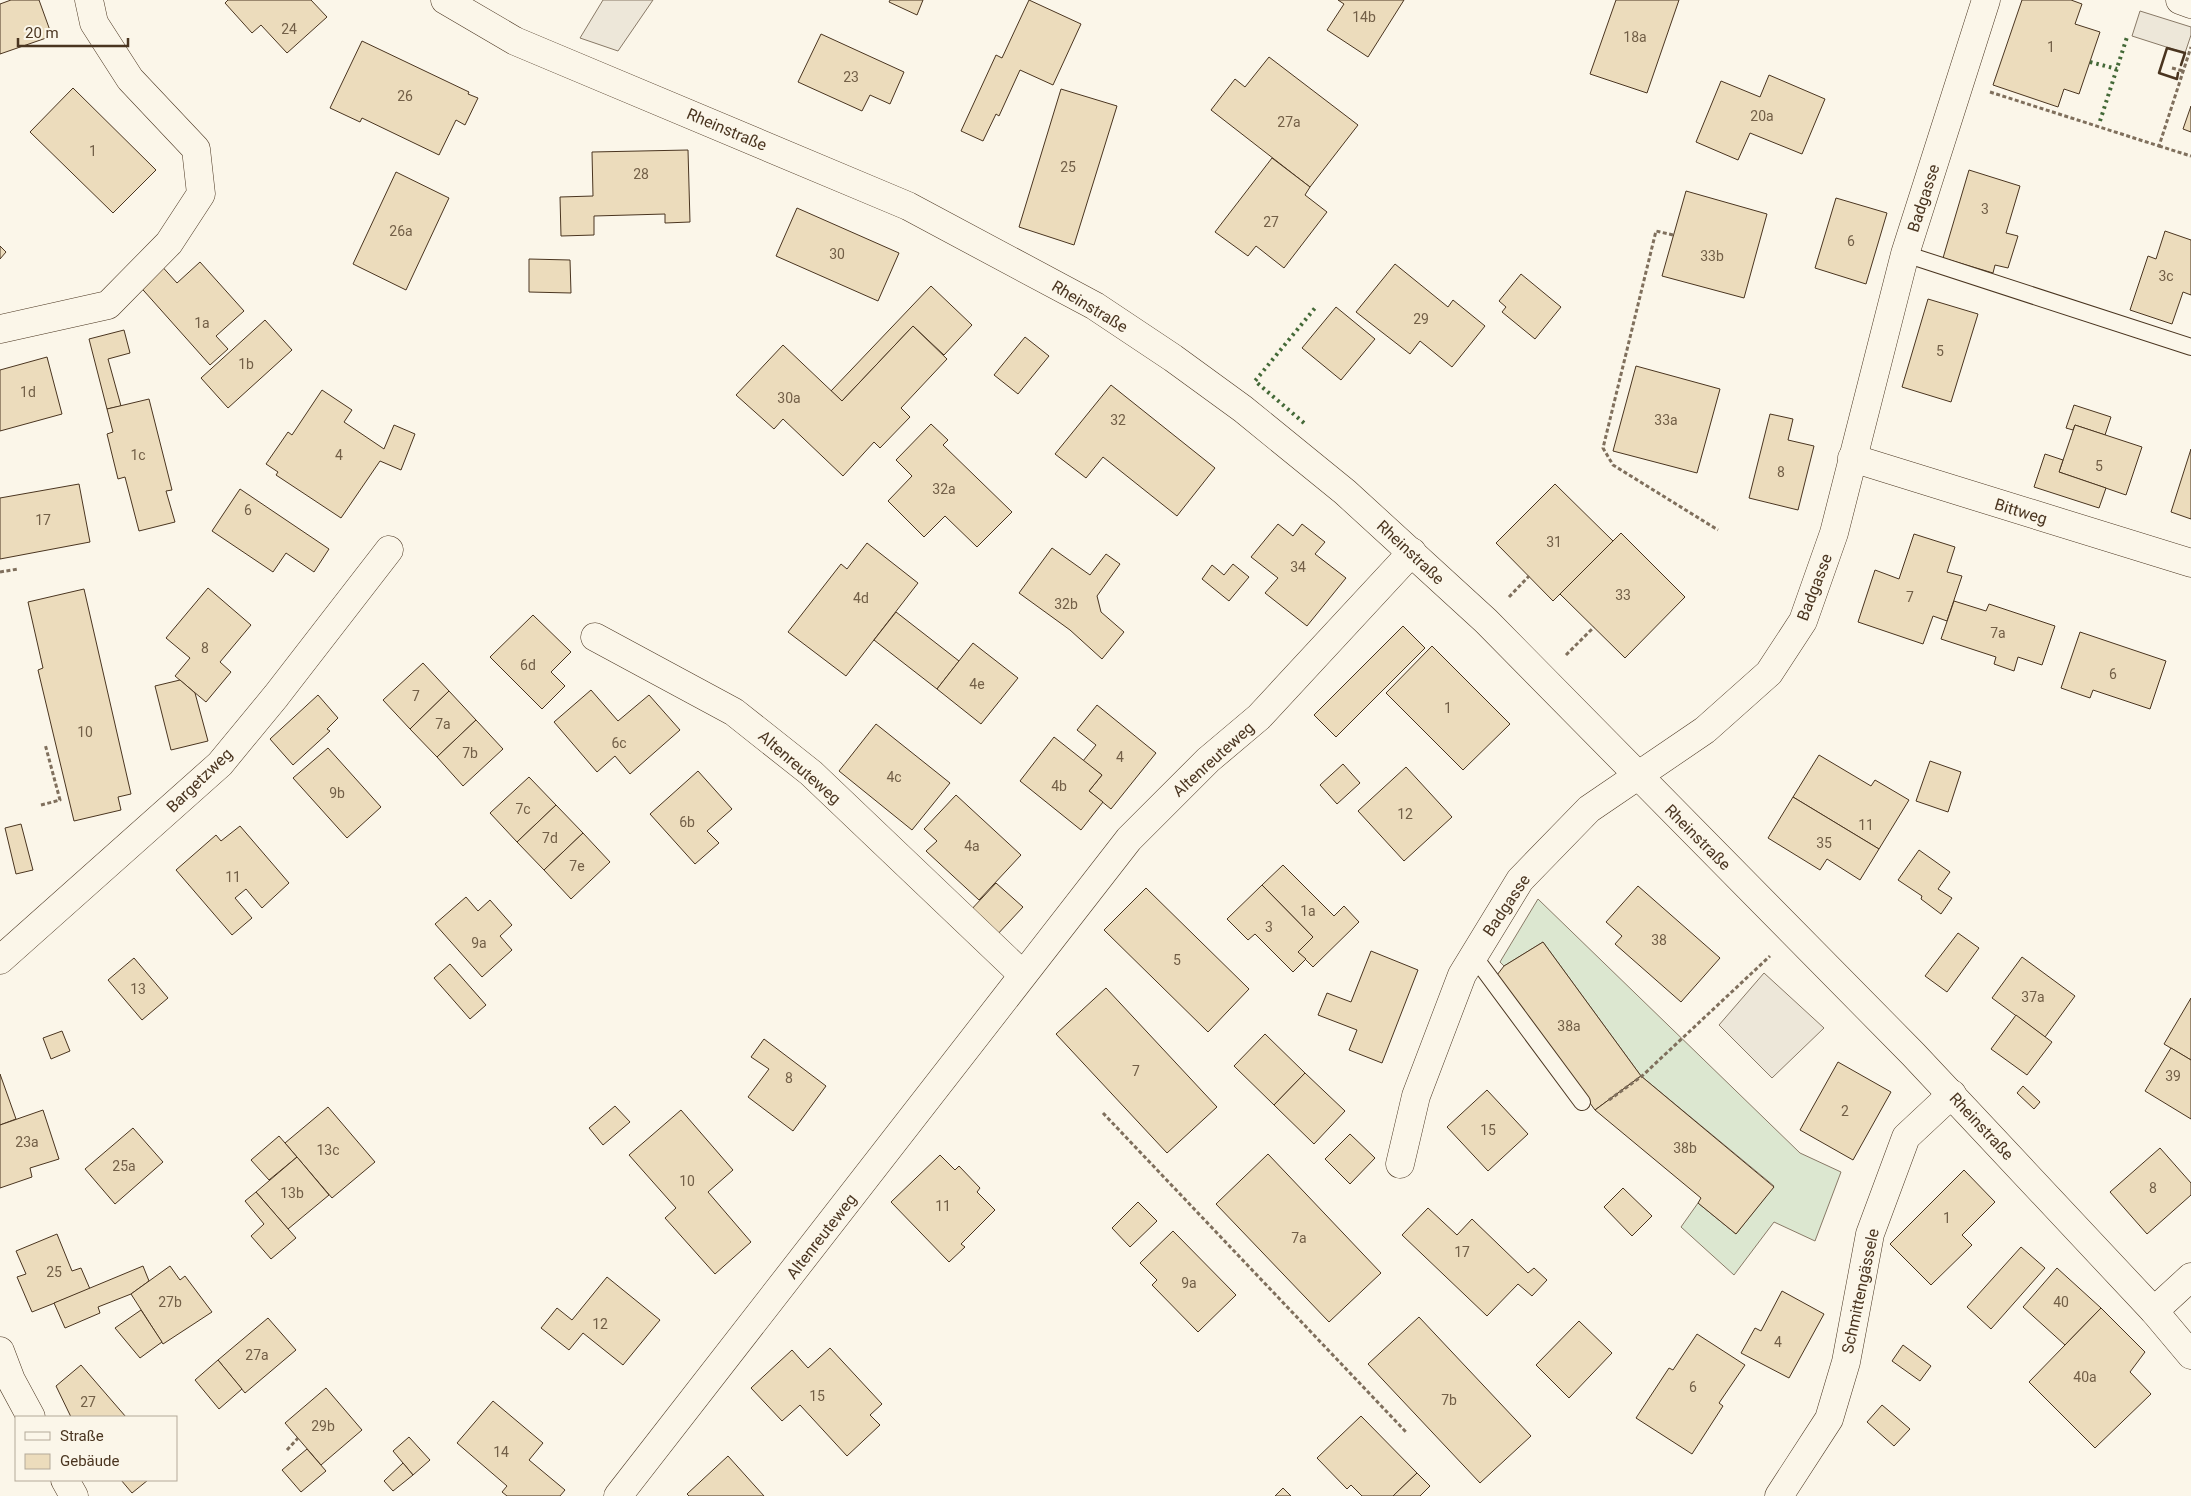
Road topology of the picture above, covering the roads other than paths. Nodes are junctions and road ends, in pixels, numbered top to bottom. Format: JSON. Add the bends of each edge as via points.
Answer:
{"nodes":[{"id":1,"x":89,"y":0,"type":"edge"},
{"id":2,"x":445,"y":0,"type":"edge"},
{"id":3,"x":1986,"y":0,"type":"edge"},
{"id":4,"x":2180,"y":0,"type":"edge"},
{"id":5,"x":2191,"y":4,"type":"edge"},
{"id":6,"x":1905,"y":254,"type":"junction"},
{"id":7,"x":0,"y":329,"type":"edge"},
{"id":8,"x":2191,"y":347,"type":"edge"},
{"id":9,"x":1852,"y":458,"type":"junction"},
{"id":10,"x":389,"y":550,"type":"dead end"},
{"id":11,"x":1412,"y":552,"type":"junction"},
{"id":12,"x":2191,"y":563,"type":"edge"},
{"id":13,"x":595,"y":637,"type":"dead end"},
{"id":14,"x":1638,"y":777,"type":"junction"},
{"id":15,"x":1474,"y":955,"type":"junction"},
{"id":16,"x":0,"y":960,"type":"edge"},
{"id":17,"x":1022,"y":974,"type":"junction"},
{"id":18,"x":1952,"y":1094,"type":"junction"},
{"id":19,"x":1582,"y":1102,"type":"dead end"},
{"id":20,"x":1400,"y":1164,"type":"dead end"},
{"id":21,"x":2191,"y":1277,"type":"edge"},
{"id":22,"x":2154,"y":1311,"type":"junction"},
{"id":23,"x":0,"y":1351,"type":"edge"},
{"id":24,"x":2191,"y":1355,"type":"edge"},
{"id":25,"x":30,"y":1416,"type":"edge"},
{"id":26,"x":66,"y":1481,"type":"edge"},
{"id":27,"x":74,"y":1496,"type":"edge"},
{"id":28,"x":618,"y":1496,"type":"edge"},
{"id":29,"x":1780,"y":1496,"type":"edge"}],
"edges":[{"from":1,"to":7,"type":"street","via":[[94,23],[130,80],[196,150],[201,194],[169,243],[108,305]]},
{"from":2,"to":11,"type":"street","name":"Rheinstraße","via":[[515,41],[908,206],[1094,306],[1243,409],[1345,492]]},
{"from":3,"to":6,"type":"street","name":"Badgasse"},
{"from":4,"to":5,"type":"street"},
{"from":6,"to":8,"type":"lane"},
{"from":6,"to":9,"type":"street","name":"Badgasse"},
{"from":9,"to":12,"type":"street","name":"Bittweg"},
{"from":9,"to":14,"type":"street","name":"Badgasse","via":[[1834,534],[1804,617],[1769,673],[1705,730]]},
{"from":10,"to":16,"type":"street","name":"Bargetzweg","via":[[220,764]]},
{"from":11,"to":14,"type":"street","name":"Rheinstraße","via":[[1486,621]]},
{"from":11,"to":17,"type":"street","name":"Altenreuteweg","via":[[1259,717],[1208,760],[1129,839]]},
{"from":13,"to":17,"type":"street","name":"Altenreuteweg","via":[[734,712],[811,773]]},
{"from":14,"to":15,"type":"street","name":"Badgasse","via":[[1589,809],[1520,880]]},
{"from":14,"to":18,"type":"street","name":"Rheinstraße"},
{"from":15,"to":19,"type":"lane"},
{"from":15,"to":20,"type":"street","name":"Badgasse","via":[[1462,975],[1416,1096]]},
{"from":17,"to":28,"type":"street","name":"Altenreuteweg"},
{"from":18,"to":22,"type":"street","name":"Rheinstraße"},
{"from":18,"to":29,"type":"street","name":"Schmittengässele","via":[[1906,1137],[1870,1234],[1846,1362],[1829,1420]]},
{"from":21,"to":22,"type":"street"},
{"from":22,"to":24,"type":"street","name":"Rheinstraße"},
{"from":23,"to":25,"type":"street"},
{"from":26,"to":27,"type":"street"}]}
